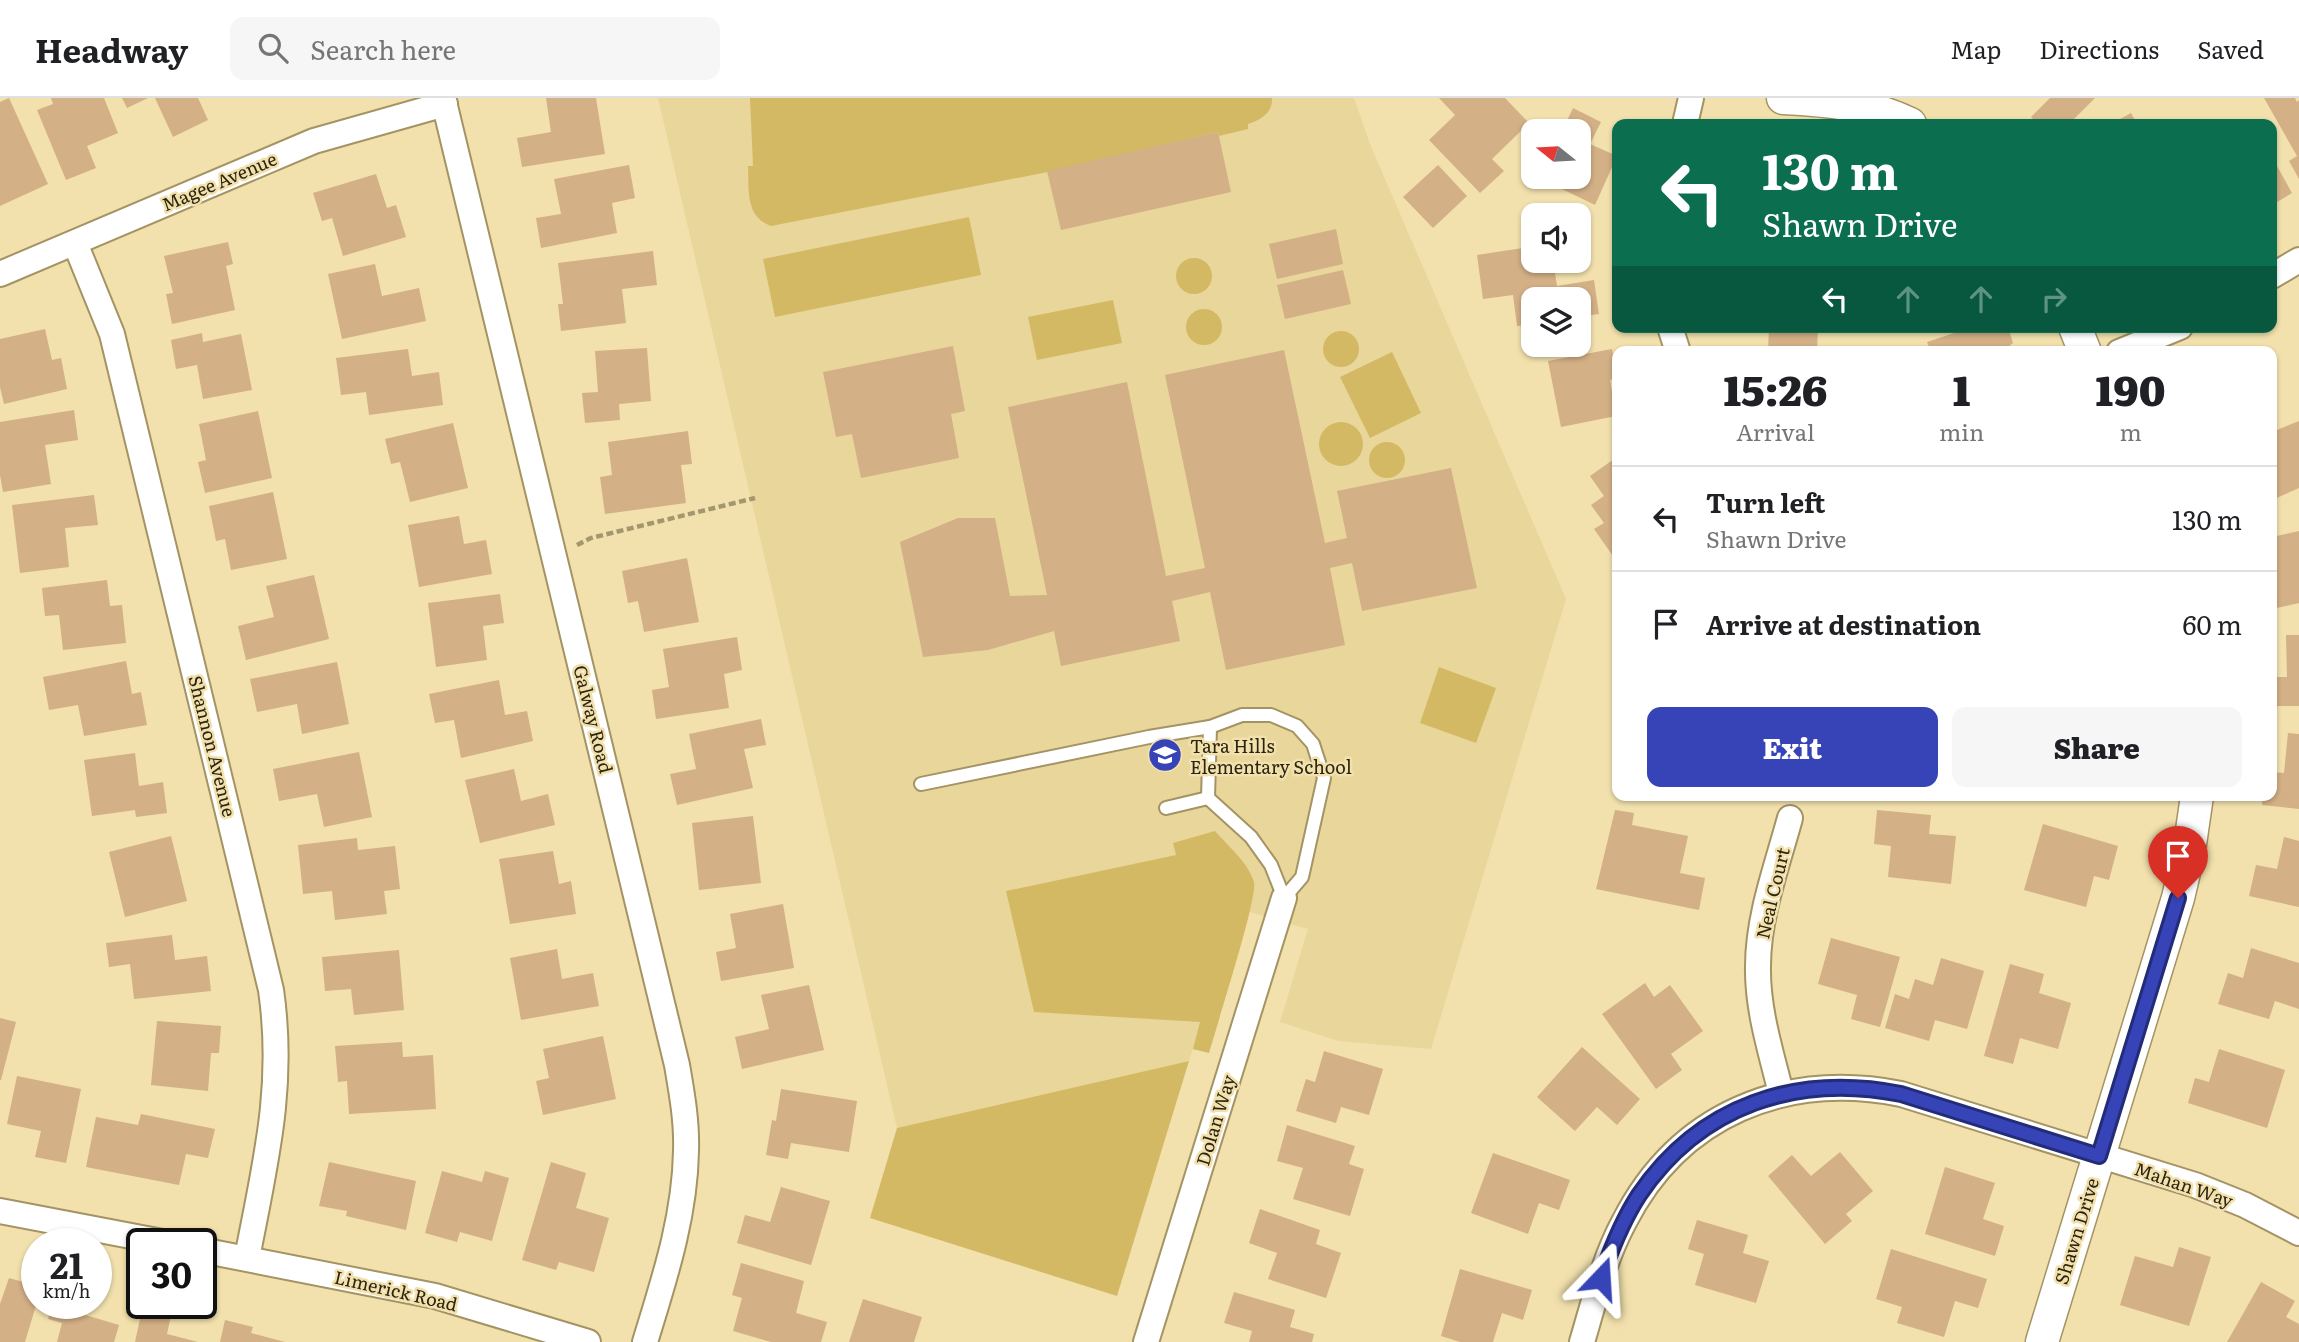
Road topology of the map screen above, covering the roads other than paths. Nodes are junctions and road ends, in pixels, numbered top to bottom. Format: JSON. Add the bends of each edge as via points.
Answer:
{"nodes":[{"id":1,"x":1691,"y":98,"type":"edge"},
{"id":2,"x":1783,"y":98,"type":"edge"},
{"id":3,"x":444,"y":101,"type":"edge"},
{"id":4,"x":1686,"y":119,"type":"edge"},
{"id":5,"x":1900,"y":119,"type":"edge"},
{"id":6,"x":75,"y":243,"type":"junction"},
{"id":7,"x":2299,"y":260,"type":"edge"},
{"id":8,"x":2277,"y":273,"type":"edge"},
{"id":9,"x":0,"y":274,"type":"edge"},
{"id":10,"x":2165,"y":333,"type":"edge"},
{"id":11,"x":2134,"y":346,"type":"edge"},
{"id":12,"x":1210,"y":727,"type":"junction"},
{"id":13,"x":921,"y":784,"type":"dead end"},
{"id":14,"x":1208,"y":798,"type":"junction"},
{"id":15,"x":2196,"y":801,"type":"edge"},
{"id":16,"x":1166,"y":808,"type":"dead end"},
{"id":17,"x":1790,"y":818,"type":"dead end"},
{"id":18,"x":1284,"y":898,"type":"junction"},
{"id":19,"x":1781,"y":1093,"type":"junction"},
{"id":20,"x":2099,"y":1156,"type":"junction"},
{"id":21,"x":0,"y":1211,"type":"edge"},
{"id":22,"x":2299,"y":1233,"type":"edge"},
{"id":23,"x":126,"y":1235,"type":"edge"},
{"id":24,"x":217,"y":1253,"type":"edge"},
{"id":25,"x":247,"y":1258,"type":"junction"},
{"id":26,"x":587,"y":1342,"type":"edge"},
{"id":27,"x":645,"y":1342,"type":"edge"},
{"id":28,"x":1146,"y":1342,"type":"edge"},
{"id":29,"x":1581,"y":1342,"type":"edge"},
{"id":30,"x":2042,"y":1342,"type":"edge"}],
"edges":[{"from":1,"to":4,"type":"street"},
{"from":2,"to":5,"type":"street","via":[[1850,103]]},
{"from":3,"to":6,"type":"street","name":"Magee Avenue","via":[[314,141]]},
{"from":3,"to":27,"type":"street","name":"Galway Road","via":[[684,1106],[683,1196]]},
{"from":6,"to":9,"type":"street","name":"Magee Avenue"},
{"from":6,"to":25,"type":"street","name":"Shannon Avenue","via":[[112,334],[271,990],[277,1043],[275,1098]]},
{"from":7,"to":8,"type":"street"},
{"from":10,"to":11,"type":"street"},
{"from":12,"to":13,"type":"lane"},
{"from":12,"to":14,"type":"lane"},
{"from":12,"to":18,"type":"lane","via":[[1242,715],[1271,715],[1297,726],[1313,744],[1324,778],[1302,877]]},
{"from":14,"to":16,"type":"lane"},
{"from":14,"to":18,"type":"lane","via":[[1251,837],[1271,865]]},
{"from":15,"to":20,"type":"street","name":"Shawn Drive","via":[[2178,898]]},
{"from":17,"to":19,"type":"street","name":"Neal Court","via":[[1764,916],[1758,965],[1762,1011]]},
{"from":18,"to":28,"type":"street","name":"Dolan Way"},
{"from":19,"to":20,"type":"street","name":"Mahan Way","via":[[1815,1088],[1901,1094]]},
{"from":19,"to":29,"type":"street","name":"Mahan Way","via":[[1712,1125],[1658,1170],[1639,1195],[1611,1249]]},
{"from":20,"to":22,"type":"street","name":"Mahan Way","via":[[2195,1185]]},
{"from":20,"to":30,"type":"street","name":"Shawn Drive"},
{"from":21,"to":23,"type":"street"},
{"from":24,"to":25,"type":"street","name":"Limerick Road"},
{"from":25,"to":26,"type":"street","name":"Limerick Road","via":[[435,1296]]}]}
